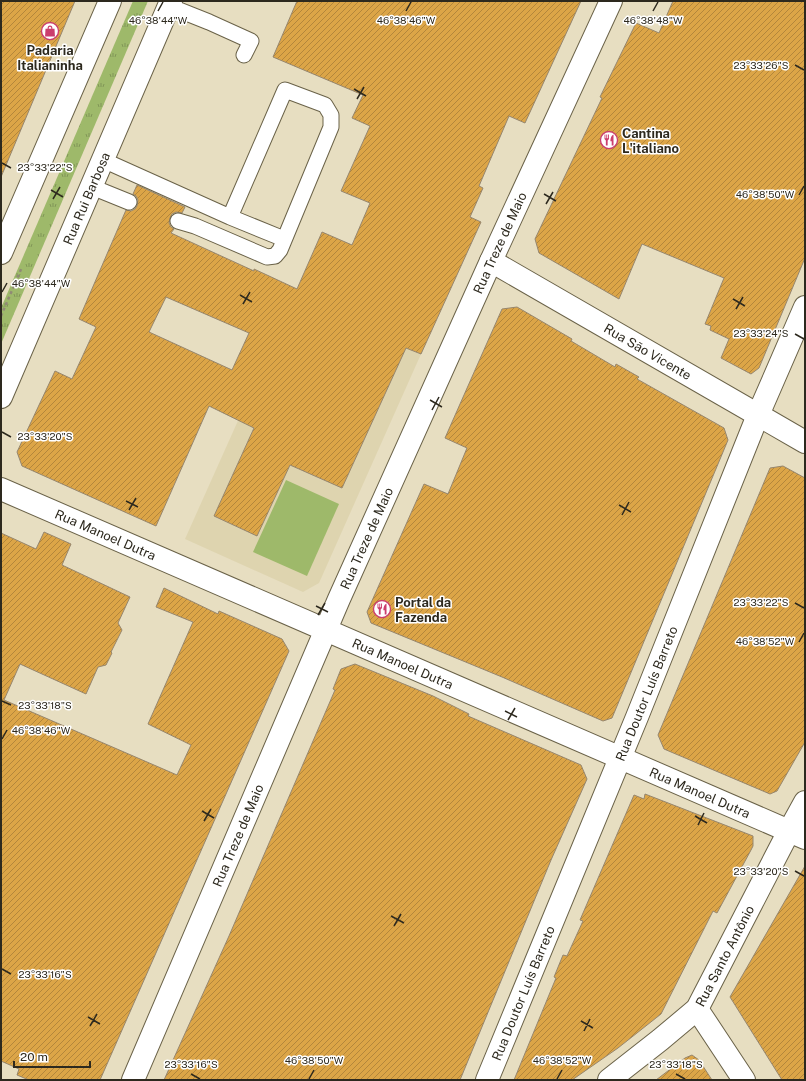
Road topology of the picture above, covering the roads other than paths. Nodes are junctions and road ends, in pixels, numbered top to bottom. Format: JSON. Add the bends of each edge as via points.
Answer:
{"nodes":[{"id":1,"x":110,"y":1,"type":"edge"},
{"id":2,"x":611,"y":1,"type":"edge"},
{"id":3,"x":170,"y":3,"type":"edge"},
{"id":4,"x":244,"y":54,"type":"dead end"},
{"id":5,"x":103,"y":160,"type":"junction"},
{"id":6,"x":92,"y":187,"type":"junction"},
{"id":7,"x":129,"y":202,"type":"dead end"},
{"id":8,"x":230,"y":217,"type":"junction"},
{"id":9,"x":178,"y":221,"type":"dead end"},
{"id":10,"x":284,"y":239,"type":"junction"},
{"id":11,"x":1,"y":253,"type":"edge"},
{"id":12,"x":491,"y":261,"type":"junction"},
{"id":13,"x":805,"y":307,"type":"edge"},
{"id":14,"x":1,"y":397,"type":"edge"},
{"id":15,"x":758,"y":415,"type":"junction"},
{"id":16,"x":805,"y":442,"type":"edge"},
{"id":17,"x":1,"y":489,"type":"edge"},
{"id":18,"x":326,"y":630,"type":"junction"},
{"id":19,"x":620,"y":757,"type":"junction"},
{"id":20,"x":805,"y":802,"type":"edge"},
{"id":21,"x":797,"y":834,"type":"edge"},
{"id":22,"x":697,"y":1008,"type":"junction"},
{"id":23,"x":133,"y":1080,"type":"edge"},
{"id":24,"x":487,"y":1080,"type":"edge"},
{"id":25,"x":609,"y":1080,"type":"edge"},
{"id":26,"x":744,"y":1080,"type":"edge"}],
"edges":[{"from":1,"to":11,"type":"street"},
{"from":2,"to":12,"type":"street","name":"Rua Treze de Maio"},
{"from":3,"to":4,"type":"lane","via":[[251,41]]},
{"from":3,"to":5,"type":"street","name":"Rua Rui Barbosa"},
{"from":5,"to":6,"type":"street","name":"Rua Rui Barbosa"},
{"from":5,"to":8,"type":"lane"},
{"from":6,"to":7,"type":"lane"},
{"from":6,"to":14,"type":"street","name":"Rua Rui Barbosa"},
{"from":8,"to":10,"type":"lane"},
{"from":8,"to":10,"type":"lane","via":[[285,90],[320,103],[331,115],[331,127]]},
{"from":9,"to":10,"type":"lane","via":[[267,258],[275,256]]},
{"from":12,"to":15,"type":"street","name":"Rua São Vicente"},
{"from":12,"to":18,"type":"street","name":"Rua Treze de Maio"},
{"from":13,"to":15,"type":"street","name":"Rua Doutor Luís Barreto"},
{"from":15,"to":16,"type":"street","name":"Rua São Vicente"},
{"from":15,"to":19,"type":"street","name":"Rua Doutor Luís Barreto"},
{"from":17,"to":18,"type":"street","name":"Rua Manoel Dutra"},
{"from":18,"to":19,"type":"street","name":"Rua Manoel Dutra"},
{"from":18,"to":23,"type":"street","name":"Rua Treze de Maio"},
{"from":19,"to":21,"type":"street","name":"Rua Manoel Dutra"},
{"from":19,"to":24,"type":"street","name":"Rua Doutor Luís Barreto"},
{"from":20,"to":21,"type":"street","name":"Rua Santo Antônio"},
{"from":21,"to":22,"type":"street","name":"Rua Santo Antônio"},
{"from":22,"to":25,"type":"street","name":"Rua Santo Antônio"},
{"from":22,"to":26,"type":"street"}]}
